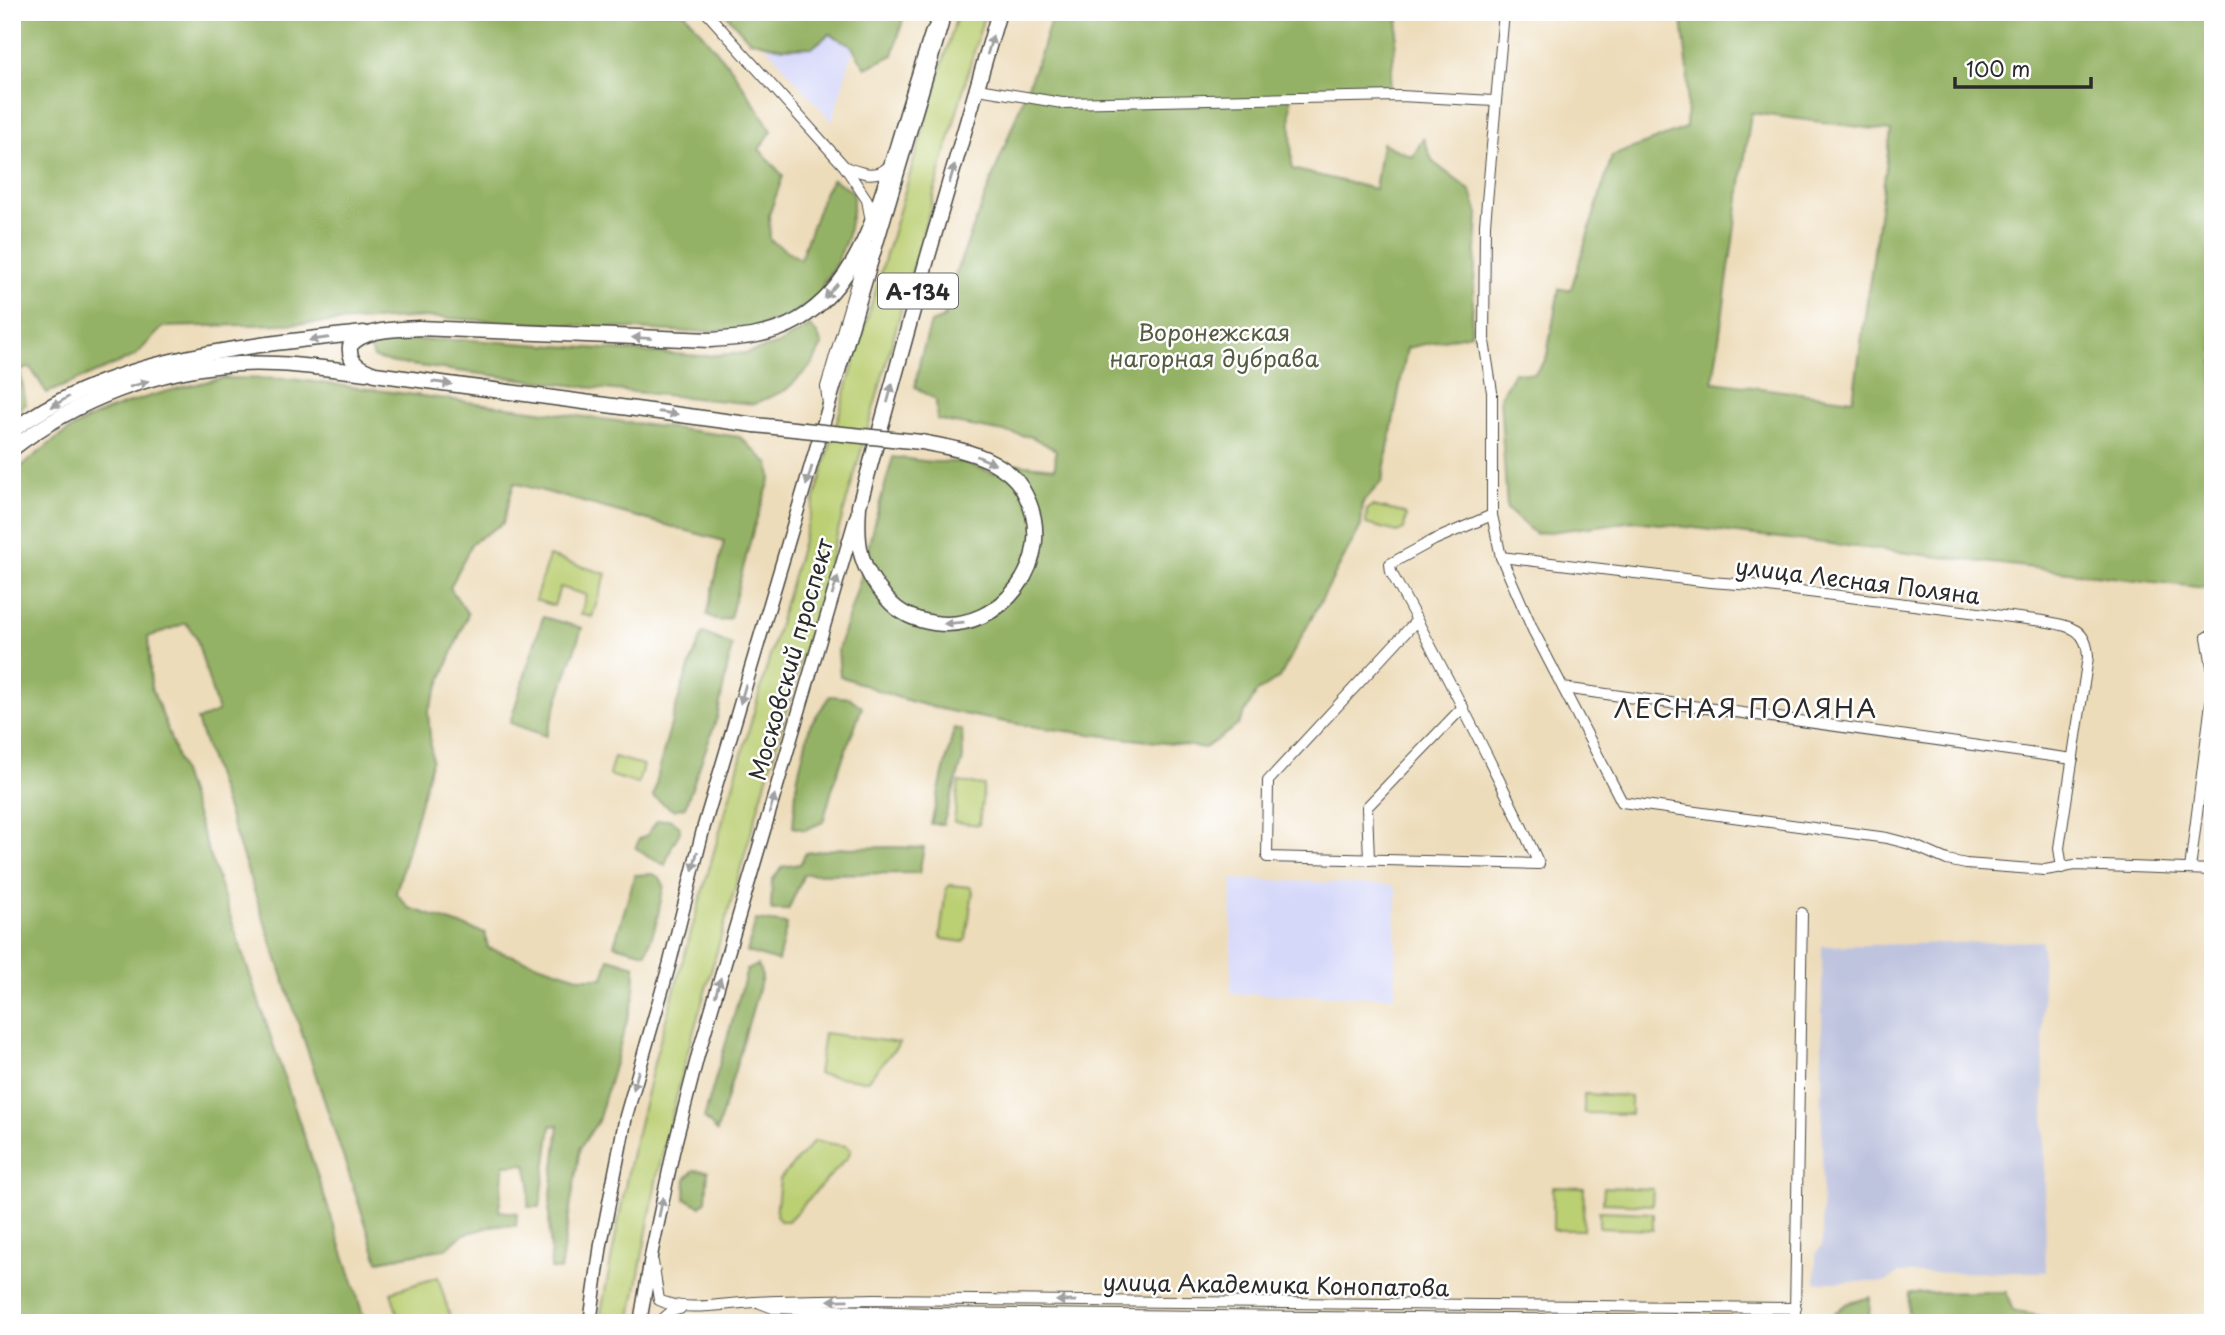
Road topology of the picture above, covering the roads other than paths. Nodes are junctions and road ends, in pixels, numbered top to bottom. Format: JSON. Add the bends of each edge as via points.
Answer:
{"nodes":[{"id":1,"x":706,"y":12,"type":"edge"},
{"id":2,"x":999,"y":12,"type":"edge"},
{"id":3,"x":1504,"y":12,"type":"edge"},
{"id":4,"x":945,"y":15,"type":"edge"},
{"id":5,"x":978,"y":89,"type":"junction"},
{"id":6,"x":1494,"y":102,"type":"junction"},
{"id":7,"x":891,"y":164,"type":"junction"},
{"id":8,"x":845,"y":167,"type":"junction"},
{"id":9,"x":872,"y":226,"type":"junction"},
{"id":10,"x":372,"y":332,"type":"junction"},
{"id":11,"x":374,"y":374,"type":"junction"},
{"id":12,"x":829,"y":411,"type":"junction"},
{"id":13,"x":12,"y":431,"type":"edge"},
{"id":14,"x":12,"y":449,"type":"edge"},
{"id":15,"x":859,"y":506,"type":"junction"},
{"id":16,"x":1492,"y":514,"type":"junction"},
{"id":17,"x":1501,"y":557,"type":"junction"},
{"id":18,"x":1417,"y":620,"type":"junction"},
{"id":19,"x":2207,"y":637,"type":"dead end"},
{"id":20,"x":2213,"y":673,"type":"edge"},
{"id":21,"x":2213,"y":687,"type":"edge"},
{"id":22,"x":1563,"y":688,"type":"junction"},
{"id":23,"x":1463,"y":707,"type":"junction"},
{"id":24,"x":2073,"y":759,"type":"junction"},
{"id":25,"x":1369,"y":860,"type":"junction"},
{"id":26,"x":2057,"y":868,"type":"junction"},
{"id":27,"x":2190,"y":869,"type":"junction"},
{"id":28,"x":2213,"y":870,"type":"edge"},
{"id":29,"x":1802,"y":913,"type":"dead end"},
{"id":30,"x":2213,"y":1226,"type":"edge"},
{"id":31,"x":652,"y":1251,"type":"junction"},
{"id":32,"x":2213,"y":1252,"type":"edge"},
{"id":33,"x":757,"y":1301,"type":"junction"},
{"id":34,"x":690,"y":1306,"type":"junction"},
{"id":35,"x":1796,"y":1308,"type":"junction"},
{"id":36,"x":1795,"y":1322,"type":"edge"},
{"id":37,"x":590,"y":1323,"type":"edge"},
{"id":38,"x":640,"y":1323,"type":"edge"},
{"id":39,"x":658,"y":1323,"type":"edge"}],
"edges":[{"from":1,"to":8,"type":"street"},
{"from":5,"to":2,"type":"highway","name":"Московский проспект","number":"А-134","one_way":true},
{"from":3,"to":6,"type":"street"},
{"from":4,"to":7,"type":"highway","via":[[932,34]]},
{"from":4,"to":12,"type":"main road","name":"Московский проспект"},
{"from":5,"to":6,"type":"street","via":[[1062,103],[1400,96]]},
{"from":15,"to":5,"type":"highway","name":"Московский проспект","number":"А-134","one_way":true},
{"from":6,"to":16,"type":"street","via":[[1483,294],[1492,392]]},
{"from":7,"to":8,"type":"street","via":[[873,174]]},
{"from":7,"to":9,"type":"highway"},
{"from":8,"to":9,"type":"street","via":[[867,200]]},
{"from":9,"to":10,"type":"highway","one_way":true,"via":[[824,299],[799,320],[746,338],[418,328]]},
{"from":9,"to":12,"type":"street","via":[[826,387]]},
{"from":10,"to":11,"type":"highway","via":[[352,343],[349,352],[356,365]]},
{"from":10,"to":13,"type":"highway","one_way":true,"via":[[158,364],[69,396]]},
{"from":14,"to":11,"type":"highway","one_way":true,"via":[[76,409],[136,384],[184,372],[269,364]]},
{"from":11,"to":15,"type":"highway","one_way":true,"bridge":true,"via":[[948,447],[1002,468],[1021,487],[1034,517],[1034,547],[1027,573],[1011,597],[985,615],[956,624],[906,616],[865,569],[858,544]]},
{"from":12,"to":37,"type":"main road","name":"Московский проспект","one_way":true,"via":[[704,826],[626,1116]]},
{"from":31,"to":15,"type":"main road","name":"Московский проспект","one_way":true,"via":[[698,1055]]},
{"from":16,"to":17,"type":"street"},
{"from":16,"to":18,"type":"street","via":[[1390,564]]},
{"from":17,"to":22,"type":"street"},
{"from":17,"to":24,"type":"street","name":"улица Лесная Поляна","via":[[2065,625],[2079,632],[2087,645]]},
{"from":18,"to":23,"type":"street"},
{"from":18,"to":25,"type":"street","via":[[1268,781],[1267,857]]},
{"from":19,"to":20,"type":"street"},
{"from":21,"to":27,"type":"street"},
{"from":22,"to":24,"type":"street"},
{"from":22,"to":26,"type":"street","via":[[1622,802],[1886,838],[1966,864]]},
{"from":23,"to":25,"type":"street","via":[[1367,807]]},
{"from":23,"to":25,"type":"street","via":[[1539,864]]},
{"from":24,"to":26,"type":"street","name":"улица Лесная Поляна"},
{"from":26,"to":27,"type":"street"},
{"from":27,"to":28,"type":"street"},
{"from":29,"to":35,"type":"street"},
{"from":30,"to":32,"type":"street"},
{"from":31,"to":34,"type":"street","via":[[659,1300]]},
{"from":31,"to":38,"type":"main road","name":"Московский проспект"},
{"from":33,"to":34,"type":"street","name":"улица Академика Конопатова"},
{"from":35,"to":33,"type":"street","name":"улица Академика Конопатова","one_way":true},
{"from":33,"to":36,"type":"street","name":"улица Академика Конопатова","via":[[773,1308],[866,1311]]},
{"from":34,"to":39,"type":"street","via":[[672,1311]]},
{"from":35,"to":36,"type":"street"}]}
